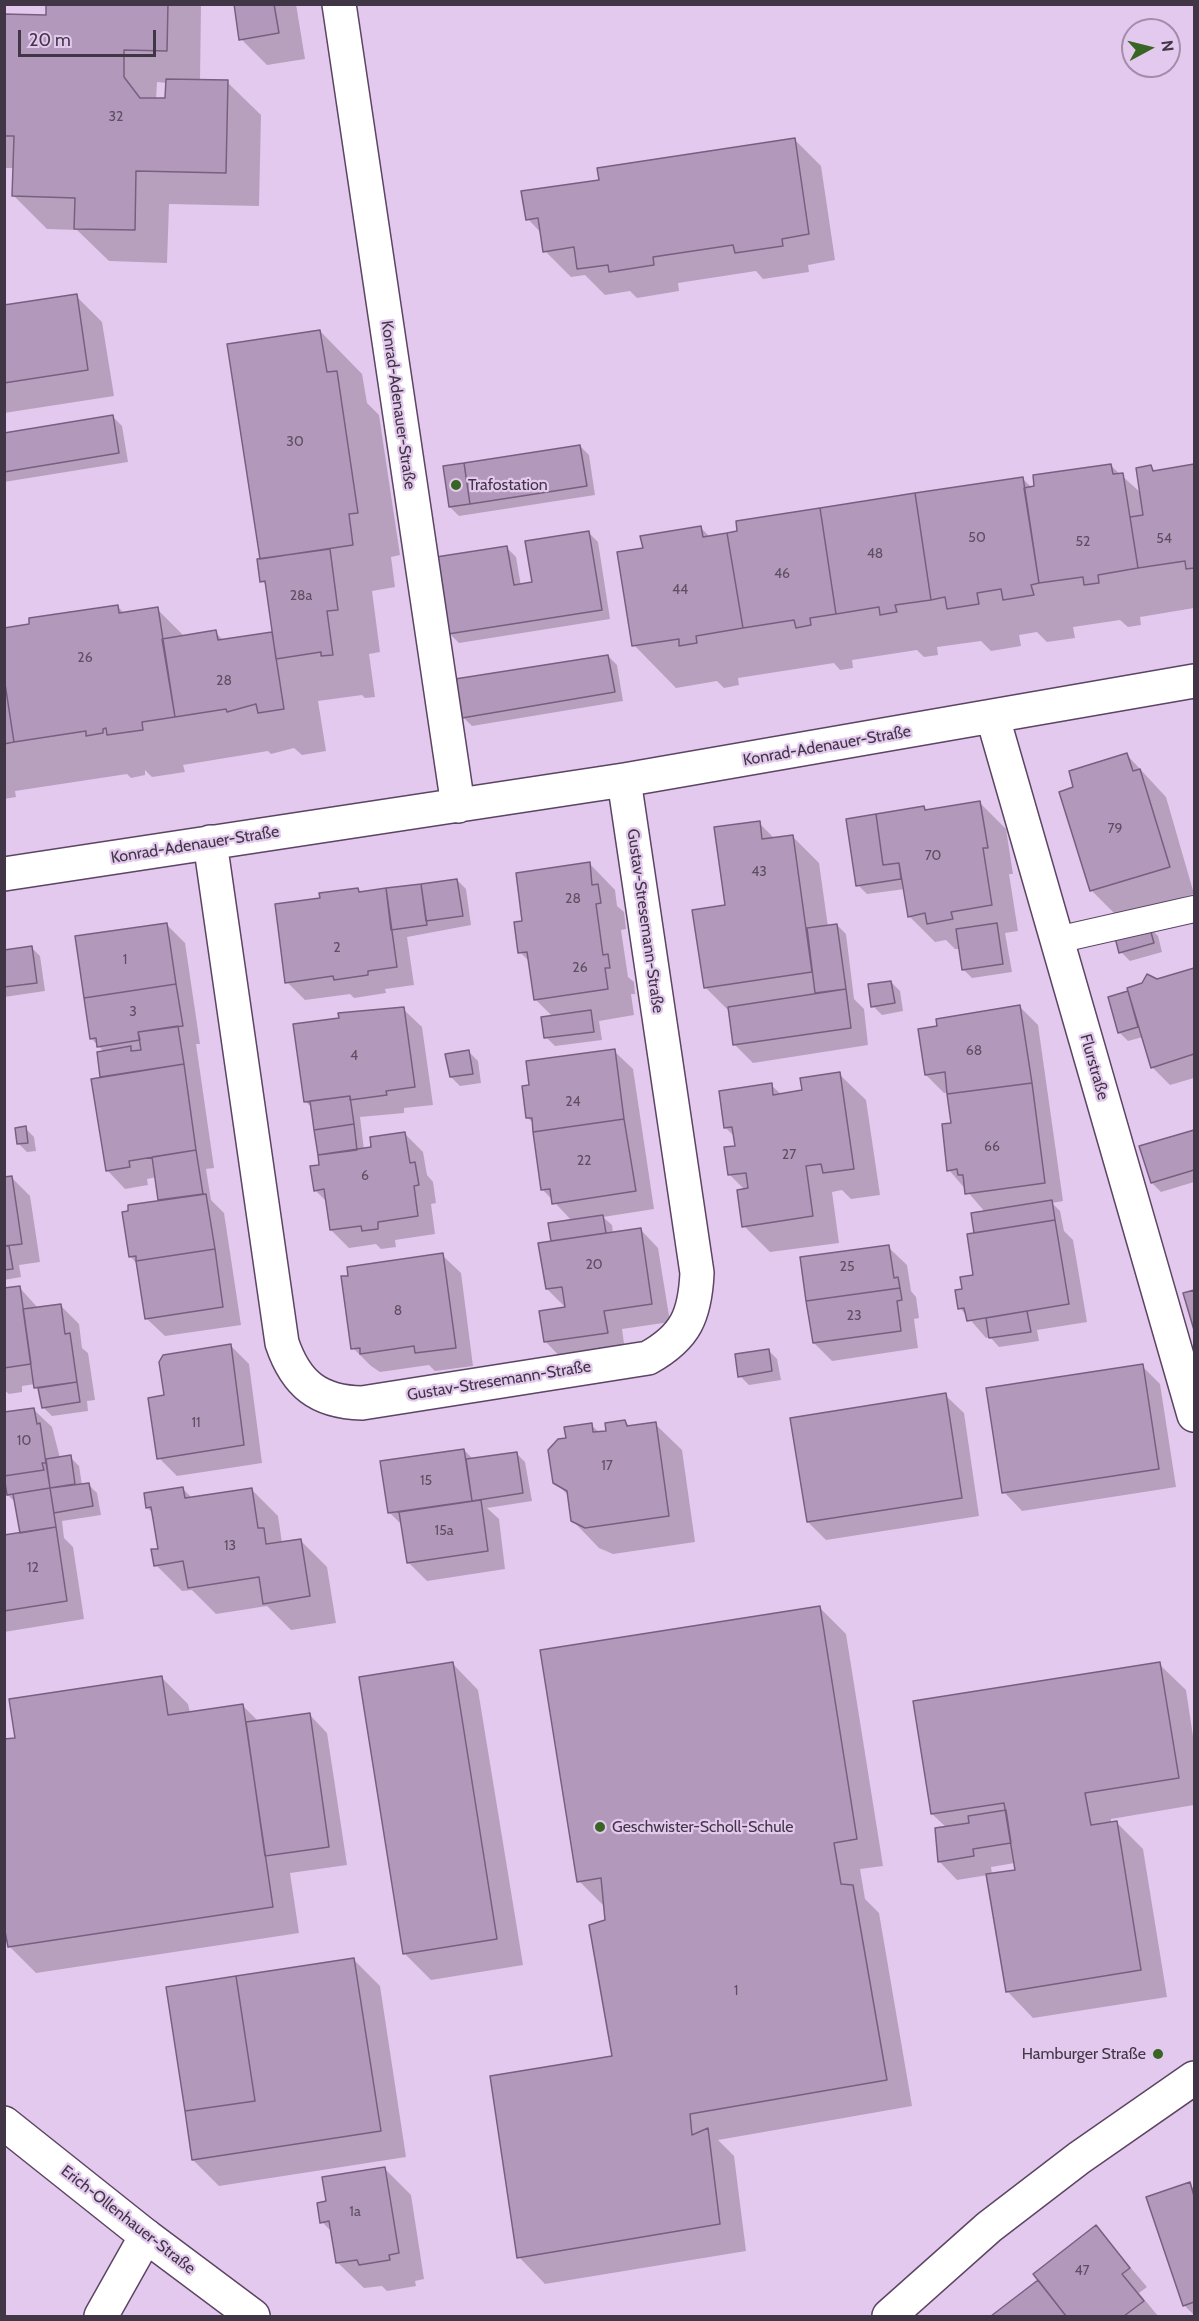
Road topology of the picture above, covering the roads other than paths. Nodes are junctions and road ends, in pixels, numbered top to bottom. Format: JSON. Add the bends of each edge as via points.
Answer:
{"nodes":[{"id":1,"x":339,"y":4,"type":"edge"},
{"id":2,"x":1194,"y":681,"type":"edge"},
{"id":3,"x":993,"y":718,"type":"junction"},
{"id":4,"x":624,"y":780,"type":"junction"},
{"id":5,"x":458,"y":806,"type":"junction"},
{"id":6,"x":210,"y":842,"type":"junction"},
{"id":7,"x":4,"y":874,"type":"edge"},
{"id":8,"x":1194,"y":909,"type":"edge"},
{"id":9,"x":1057,"y":940,"type":"junction"},
{"id":10,"x":1194,"y":1415,"type":"edge"},
{"id":11,"x":1194,"y":2078,"type":"edge"},
{"id":12,"x":4,"y":2123,"type":"edge"},
{"id":13,"x":146,"y":2236,"type":"junction"},
{"id":14,"x":101,"y":2316,"type":"edge"},
{"id":15,"x":253,"y":2316,"type":"edge"},
{"id":16,"x":888,"y":2316,"type":"edge"}],
"edges":[{"from":1,"to":5,"type":"street","name":"Konrad-Adenauer-Straße"},
{"from":2,"to":3,"type":"street","name":"Konrad-Adenauer-Straße"},
{"from":3,"to":4,"type":"street","name":"Konrad-Adenauer-Straße"},
{"from":3,"to":9,"type":"street","name":"Flurstraße"},
{"from":4,"to":5,"type":"street","name":"Konrad-Adenauer-Straße"},
{"from":4,"to":6,"type":"street","name":"Gustav-Stresemann-Straße","via":[[697,1273],[696,1298],[689,1321],[666,1348],[648,1358],[363,1403],[344,1402],[310,1389],[290,1366],[282,1343]]},
{"from":5,"to":6,"type":"street","name":"Konrad-Adenauer-Straße"},
{"from":6,"to":7,"type":"street","name":"Konrad-Adenauer-Straße"},
{"from":8,"to":9,"type":"lane"},
{"from":9,"to":10,"type":"street","name":"Flurstraße"},
{"from":11,"to":16,"type":"street","via":[[1079,2158],[989,2228]]},
{"from":12,"to":13,"type":"street","name":"Erich-Ollenhauer-Straße"},
{"from":13,"to":14,"type":"street"},
{"from":13,"to":15,"type":"street","name":"Erich-Ollenhauer-Straße"}]}
